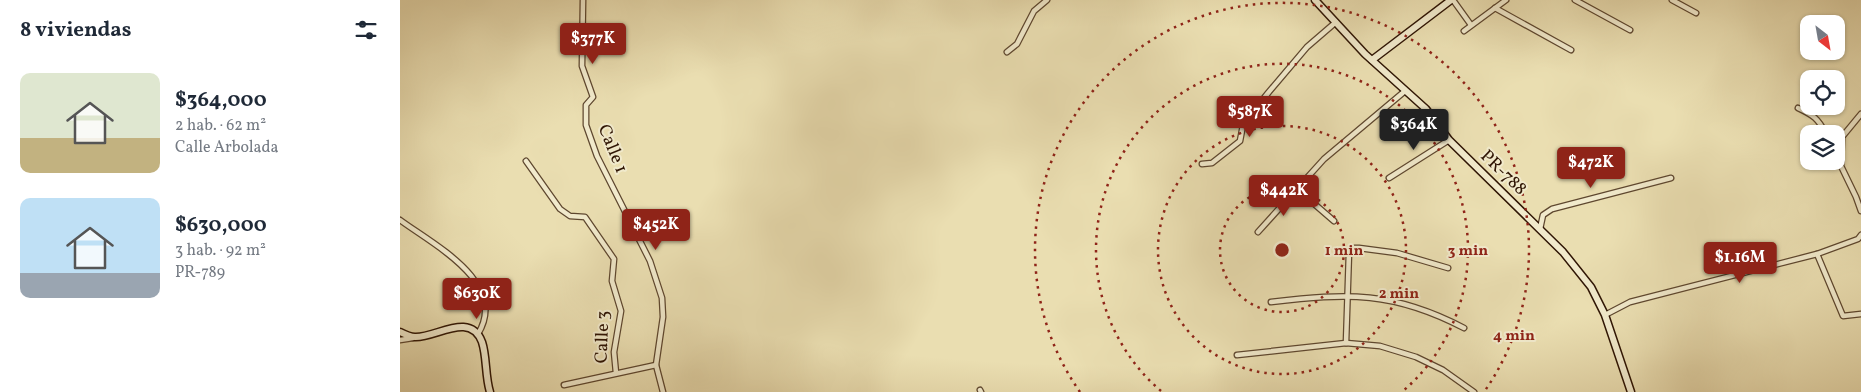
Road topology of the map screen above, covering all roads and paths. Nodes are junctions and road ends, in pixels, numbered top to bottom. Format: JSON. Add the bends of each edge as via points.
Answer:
{"nodes":[{"id":1,"x":583,"y":0,"type":"edge"},
{"id":2,"x":1047,"y":0,"type":"edge"},
{"id":3,"x":1315,"y":0,"type":"edge"},
{"id":4,"x":1452,"y":0,"type":"edge"},
{"id":5,"x":1506,"y":0,"type":"edge"},
{"id":6,"x":1575,"y":0,"type":"edge"},
{"id":7,"x":1672,"y":0,"type":"edge"},
{"id":8,"x":1495,"y":8,"type":"junction"},
{"id":9,"x":1696,"y":13,"type":"dead end"},
{"id":10,"x":1336,"y":22,"type":"junction"},
{"id":11,"x":1471,"y":25,"type":"junction"},
{"id":12,"x":1630,"y":30,"type":"dead end"},
{"id":13,"x":1464,"y":31,"type":"dead end"},
{"id":14,"x":1571,"y":50,"type":"dead end"},
{"id":15,"x":1007,"y":52,"type":"dead end"},
{"id":16,"x":1372,"y":60,"type":"junction"},
{"id":17,"x":1405,"y":91,"type":"junction"},
{"id":18,"x":1798,"y":108,"type":"dead end"},
{"id":19,"x":1861,"y":114,"type":"edge"},
{"id":20,"x":1822,"y":125,"type":"edge"},
{"id":21,"x":1845,"y":133,"type":"edge"},
{"id":22,"x":1449,"y":140,"type":"junction"},
{"id":23,"x":526,"y":162,"type":"dead end"},
{"id":24,"x":1202,"y":164,"type":"dead end"},
{"id":25,"x":1843,"y":170,"type":"edge"},
{"id":26,"x":1389,"y":178,"type":"dead end"},
{"id":27,"x":1670,"y":178,"type":"dead end"},
{"id":28,"x":1297,"y":189,"type":"junction"},
{"id":29,"x":1861,"y":211,"type":"edge"},
{"id":30,"x":400,"y":220,"type":"edge"},
{"id":31,"x":1334,"y":221,"type":"dead end"},
{"id":32,"x":1540,"y":229,"type":"junction"},
{"id":33,"x":1258,"y":232,"type":"dead end"},
{"id":34,"x":1860,"y":238,"type":"edge"},
{"id":35,"x":1817,"y":254,"type":"junction"},
{"id":36,"x":1448,"y":268,"type":"dead end"},
{"id":37,"x":1348,"y":296,"type":"junction"},
{"id":38,"x":1271,"y":302,"type":"dead end"},
{"id":39,"x":1861,"y":314,"type":"edge"},
{"id":40,"x":1605,"y":315,"type":"junction"},
{"id":41,"x":1464,"y":328,"type":"dead end"},
{"id":42,"x":400,"y":332,"type":"edge"},
{"id":43,"x":478,"y":334,"type":"junction"},
{"id":44,"x":415,"y":337,"type":"junction"},
{"id":45,"x":400,"y":340,"type":"edge"},
{"id":46,"x":1346,"y":343,"type":"junction"},
{"id":47,"x":1237,"y":355,"type":"dead end"},
{"id":48,"x":656,"y":365,"type":"junction"},
{"id":49,"x":616,"y":373,"type":"junction"},
{"id":50,"x":564,"y":385,"type":"dead end"},
{"id":51,"x":490,"y":392,"type":"edge"},
{"id":52,"x":663,"y":392,"type":"edge"},
{"id":53,"x":1474,"y":392,"type":"edge"},
{"id":54,"x":1631,"y":392,"type":"edge"}],
"edges":[{"from":1,"to":48,"type":"street","name":"Calle 1","via":[[582,66],[593,97],[586,105],[586,125],[596,156],[650,261],[662,298],[664,317]]},
{"from":2,"to":15,"type":"street","via":[[1034,11],[1017,44]]},
{"from":3,"to":10,"type":"street","name":"PR-788","number":"PR-788"},
{"from":4,"to":11,"type":"street"},
{"from":4,"to":16,"type":"street"},
{"from":5,"to":8,"type":"street"},
{"from":6,"to":12,"type":"street"},
{"from":7,"to":9,"type":"street"},
{"from":8,"to":11,"type":"street"},
{"from":8,"to":14,"type":"street"},
{"from":10,"to":16,"type":"street","name":"PR-788","number":"PR-788"},
{"from":10,"to":24,"type":"street","via":[[1307,47],[1268,93],[1243,125],[1240,140],[1212,164]]},
{"from":11,"to":13,"type":"street"},
{"from":16,"to":17,"type":"street","name":"PR-788","number":"PR-788"},
{"from":17,"to":22,"type":"street","name":"PR-788","number":"PR-788","via":[[1426,110]]},
{"from":17,"to":28,"type":"street","via":[[1324,159]]},
{"from":18,"to":20,"type":"street","via":[[1813,115]]},
{"from":19,"to":21,"type":"street"},
{"from":22,"to":26,"type":"street"},
{"from":22,"to":32,"type":"street","name":"PR-788","number":"PR-788"},
{"from":23,"to":49,"type":"street","name":"Calle 3","via":[[560,209],[570,216],[585,217],[614,259],[612,282],[621,311],[614,352]]},
{"from":25,"to":29,"type":"street"},
{"from":27,"to":32,"type":"street","via":[[1552,209],[1543,214]]},
{"from":28,"to":31,"type":"street"},
{"from":28,"to":33,"type":"street"},
{"from":30,"to":43,"type":"street","via":[[462,265],[477,281],[487,310]]},
{"from":32,"to":40,"type":"street","name":"PR-788","number":"PR-788","via":[[1591,287]]},
{"from":34,"to":35,"type":"street"},
{"from":35,"to":39,"type":"street","via":[[1843,316]]},
{"from":35,"to":40,"type":"street","via":[[1630,302]]},
{"from":36,"to":37,"type":"street","via":[[1398,253],[1354,248],[1349,252]]},
{"from":37,"to":38,"type":"street"},
{"from":37,"to":41,"type":"street","via":[[1374,297],[1422,308]]},
{"from":37,"to":46,"type":"street"},
{"from":40,"to":54,"type":"street","name":"PR-788","number":"PR-788"},
{"from":42,"to":44,"type":"street"},
{"from":43,"to":44,"type":"street","via":[[473,329],[460,327]]},
{"from":43,"to":51,"type":"street"},
{"from":44,"to":45,"type":"street"},
{"from":46,"to":47,"type":"street"},
{"from":46,"to":53,"type":"street","via":[[1380,346],[1416,357],[1443,370]]},
{"from":48,"to":49,"type":"street"},
{"from":48,"to":52,"type":"street","name":"Calle 1"},
{"from":49,"to":50,"type":"street"}]}
